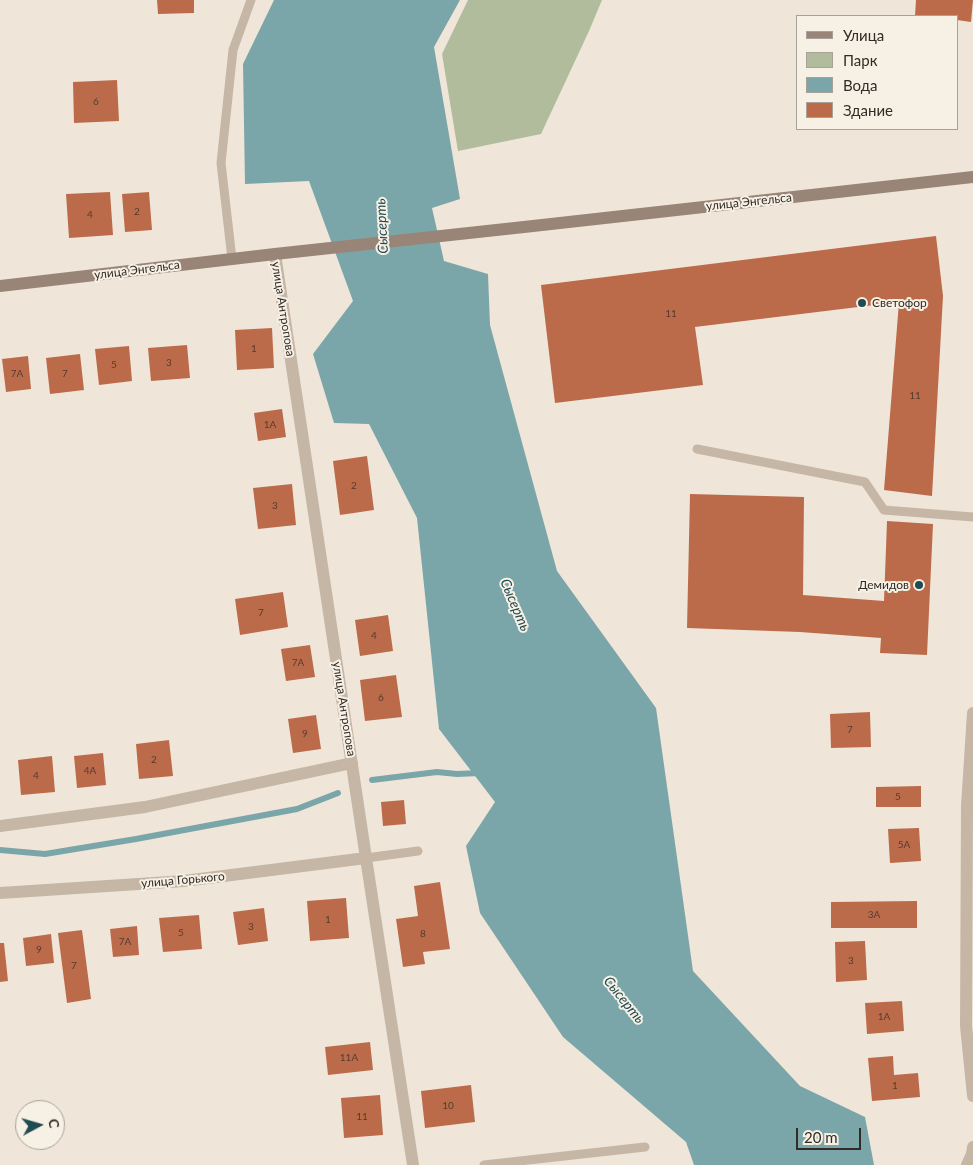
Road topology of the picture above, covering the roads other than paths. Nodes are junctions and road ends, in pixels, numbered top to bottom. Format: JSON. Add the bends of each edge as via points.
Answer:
{"nodes":[{"id":1,"x":250,"y":0,"type":"edge"},
{"id":2,"x":973,"y":177,"type":"edge"},
{"id":3,"x":275,"y":254,"type":"junction"},
{"id":4,"x":232,"y":260,"type":"junction"},
{"id":5,"x":0,"y":286,"type":"edge"},
{"id":6,"x":697,"y":449,"type":"dead end"},
{"id":7,"x":973,"y":517,"type":"edge"},
{"id":8,"x":973,"y":713,"type":"edge"},
{"id":9,"x":352,"y":763,"type":"junction"},
{"id":10,"x":0,"y":826,"type":"edge"},
{"id":11,"x":418,"y":851,"type":"dead end"},
{"id":12,"x":366,"y":858,"type":"junction"},
{"id":13,"x":0,"y":894,"type":"edge"},
{"id":14,"x":973,"y":1096,"type":"edge"},
{"id":15,"x":645,"y":1147,"type":"dead end"},
{"id":16,"x":413,"y":1165,"type":"edge"},
{"id":17,"x":484,"y":1165,"type":"edge"}],
"edges":[{"from":1,"to":4,"type":"lane","via":[[233,50],[221,163]]},
{"from":2,"to":3,"type":"street","name":"улица Энгельса"},
{"from":3,"to":4,"type":"street","name":"улица Энгельса"},
{"from":3,"to":9,"type":"street","name":"улица Антропова"},
{"from":4,"to":5,"type":"street","name":"улица Энгельса"},
{"from":6,"to":7,"type":"lane","via":[[865,482],[884,510]]},
{"from":8,"to":14,"type":"street","via":[[967,806],[966,1026]]},
{"from":9,"to":10,"type":"street","via":[[146,807]]},
{"from":9,"to":12,"type":"street","name":"улица Антропова"},
{"from":11,"to":12,"type":"lane"},
{"from":12,"to":13,"type":"street","name":"улица Горького","via":[[184,882]]},
{"from":12,"to":16,"type":"street","name":"улица Антропова"},
{"from":15,"to":17,"type":"lane"}]}
